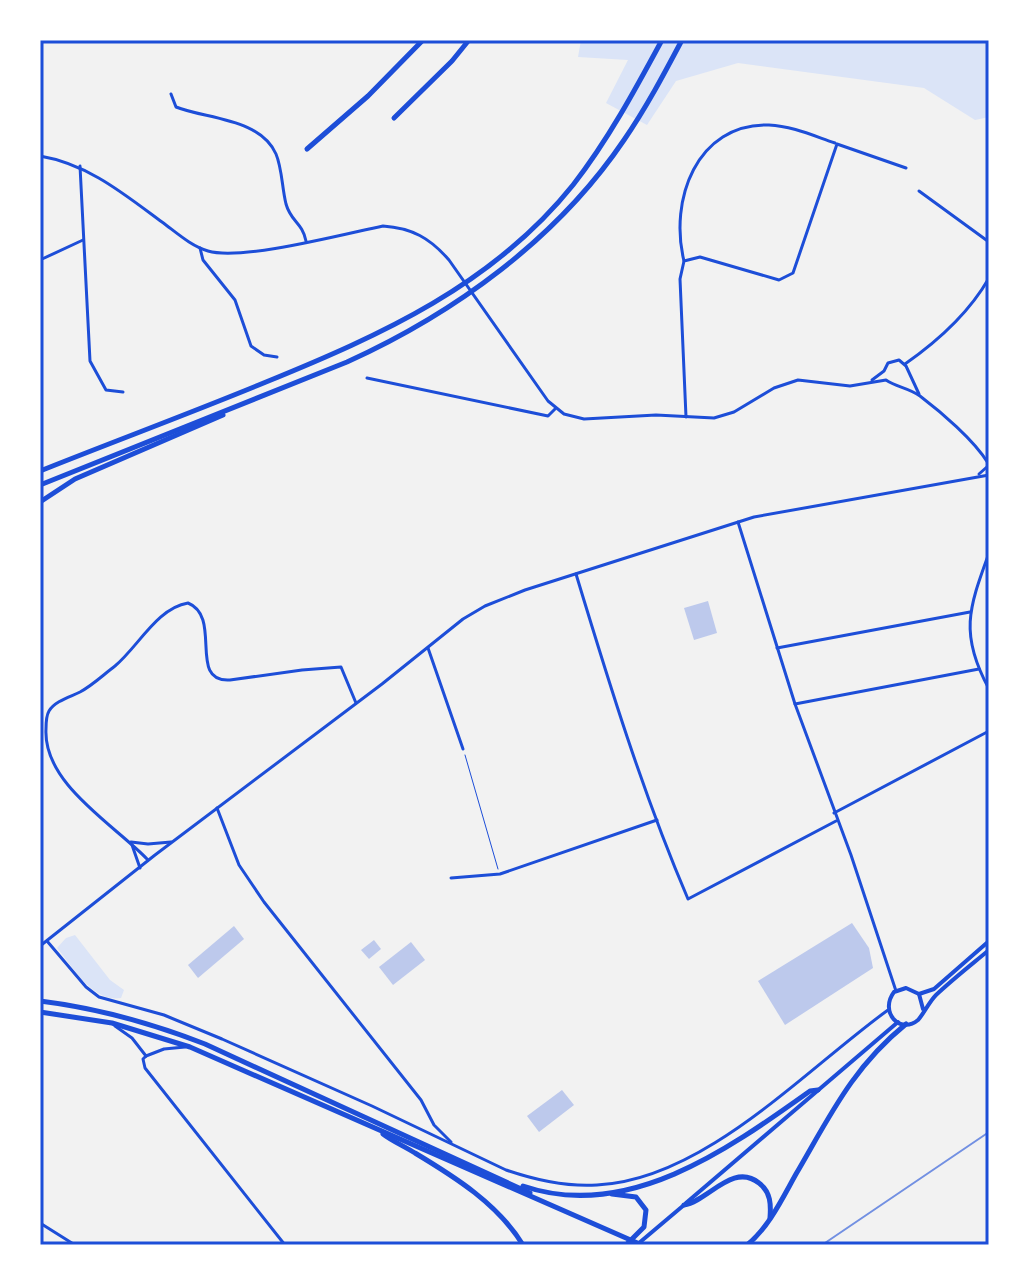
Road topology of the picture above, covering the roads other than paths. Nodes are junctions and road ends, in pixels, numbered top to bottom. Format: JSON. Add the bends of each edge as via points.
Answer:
{"nodes":[{"id":1,"x":423,"y":40,"type":"edge"},
{"id":2,"x":469,"y":40,"type":"edge"},
{"id":3,"x":662,"y":40,"type":"edge"},
{"id":4,"x":682,"y":40,"type":"edge"},
{"id":5,"x":171,"y":94,"type":"dead end"},
{"id":6,"x":394,"y":118,"type":"dead end"},
{"id":7,"x":837,"y":144,"type":"junction"},
{"id":8,"x":307,"y":149,"type":"dead end"},
{"id":9,"x":40,"y":156,"type":"edge"},
{"id":10,"x":80,"y":166,"type":"junction"},
{"id":11,"x":906,"y":168,"type":"dead end"},
{"id":12,"x":919,"y":191,"type":"dead end"},
{"id":13,"x":83,"y":240,"type":"junction"},
{"id":14,"x":306,"y":241,"type":"junction"},
{"id":15,"x":989,"y":242,"type":"edge"},
{"id":16,"x":200,"y":248,"type":"junction"},
{"id":17,"x":40,"y":260,"type":"edge"},
{"id":18,"x":684,"y":261,"type":"junction"},
{"id":19,"x":989,"y":278,"type":"edge"},
{"id":20,"x":277,"y":357,"type":"dead end"},
{"id":21,"x":905,"y":364,"type":"junction"},
{"id":22,"x":884,"y":371,"type":"junction"},
{"id":23,"x":908,"y":373,"type":"junction"},
{"id":24,"x":367,"y":378,"type":"dead end"},
{"id":25,"x":886,"y":380,"type":"junction"},
{"id":26,"x":871,"y":381,"type":"junction"},
{"id":27,"x":903,"y":382,"type":"junction"},
{"id":28,"x":123,"y":392,"type":"dead end"},
{"id":29,"x":263,"y":396,"type":"junction"},
{"id":30,"x":921,"y":397,"type":"junction"},
{"id":31,"x":555,"y":409,"type":"junction"},
{"id":32,"x":686,"y":417,"type":"junction"},
{"id":33,"x":980,"y":450,"type":"junction"},
{"id":34,"x":989,"y":454,"type":"edge"},
{"id":35,"x":989,"y":467,"type":"edge"},
{"id":36,"x":40,"y":470,"type":"edge"},
{"id":37,"x":976,"y":476,"type":"junction"},
{"id":38,"x":40,"y":485,"type":"edge"},
{"id":39,"x":40,"y":502,"type":"edge"},
{"id":40,"x":738,"y":522,"type":"junction"},
{"id":41,"x":989,"y":553,"type":"edge"},
{"id":42,"x":576,"y":573,"type":"junction"},
{"id":43,"x":970,"y":612,"type":"junction"},
{"id":44,"x":428,"y":648,"type":"junction"},
{"id":45,"x":777,"y":648,"type":"junction"},
{"id":46,"x":979,"y":669,"type":"junction"},
{"id":47,"x":989,"y":689,"type":"edge"},
{"id":48,"x":356,"y":703,"type":"junction"},
{"id":49,"x":795,"y":704,"type":"junction"},
{"id":50,"x":989,"y":731,"type":"edge"},
{"id":51,"x":463,"y":749,"type":"road end"},
{"id":52,"x":217,"y":808,"type":"junction"},
{"id":53,"x":834,"y":813,"type":"junction"},
{"id":54,"x":657,"y":820,"type":"junction"},
{"id":55,"x":836,"y":821,"type":"junction"},
{"id":56,"x":174,"y":841,"type":"junction"},
{"id":57,"x":131,"y":842,"type":"junction"},
{"id":58,"x":148,"y":844,"type":"junction"},
{"id":59,"x":155,"y":855,"type":"junction"},
{"id":60,"x":149,"y":861,"type":"junction"},
{"id":61,"x":140,"y":868,"type":"junction"},
{"id":62,"x":451,"y":878,"type":"dead end"},
{"id":63,"x":47,"y":941,"type":"junction"},
{"id":64,"x":989,"y":941,"type":"edge"},
{"id":65,"x":40,"y":946,"type":"edge"},
{"id":66,"x":989,"y":950,"type":"edge"},
{"id":67,"x":896,"y":991,"type":"junction"},
{"id":68,"x":919,"y":994,"type":"junction"},
{"id":69,"x":42,"y":1001,"type":"edge"},
{"id":70,"x":923,"y":1009,"type":"junction"},
{"id":71,"x":888,"y":1010,"type":"junction"},
{"id":72,"x":40,"y":1012,"type":"edge"},
{"id":73,"x":898,"y":1022,"type":"junction"},
{"id":74,"x":112,"y":1023,"type":"junction"},
{"id":75,"x":906,"y":1024,"type":"junction"},
{"id":76,"x":190,"y":1047,"type":"junction"},
{"id":77,"x":146,"y":1056,"type":"junction"},
{"id":78,"x":818,"y":1090,"type":"junction"},
{"id":79,"x":379,"y":1131,"type":"junction"},
{"id":80,"x":464,"y":1150,"type":"junction"},
{"id":81,"x":509,"y":1181,"type":"junction"},
{"id":82,"x":607,"y":1193,"type":"junction"},
{"id":83,"x":548,"y":1203,"type":"junction"},
{"id":84,"x":684,"y":1205,"type":"junction"},
{"id":85,"x":769,"y":1219,"type":"junction"},
{"id":86,"x":40,"y":1223,"type":"edge"},
{"id":87,"x":75,"y":1245,"type":"edge"},
{"id":88,"x":285,"y":1245,"type":"edge"},
{"id":89,"x":523,"y":1245,"type":"edge"},
{"id":90,"x":626,"y":1245,"type":"edge"},
{"id":91,"x":640,"y":1245,"type":"edge"},
{"id":92,"x":747,"y":1245,"type":"edge"}],
"edges":[{"from":1,"to":8,"type":"highway"},
{"from":2,"to":6,"type":"highway"},
{"from":3,"to":36,"type":"highway","via":[[573,185],[525,234],[453,291],[383,332]]},
{"from":4,"to":29,"type":"highway","via":[[635,124],[589,187],[507,265],[459,302],[390,342]]},
{"from":5,"to":14,"type":"street","via":[[176,107],[235,121],[263,138],[276,153],[290,216],[303,228]]},
{"from":7,"to":11,"type":"street"},
{"from":7,"to":18,"type":"street","via":[[793,273],[779,280],[700,257]]},
{"from":7,"to":18,"type":"street","via":[[768,125],[720,140],[693,167],[685,185],[680,220]]},
{"from":9,"to":10,"type":"street"},
{"from":10,"to":13,"type":"street"},
{"from":10,"to":16,"type":"street"},
{"from":12,"to":15,"type":"street"},
{"from":13,"to":17,"type":"street"},
{"from":13,"to":28,"type":"street","via":[[90,361],[106,390]]},
{"from":14,"to":16,"type":"street","via":[[233,254]]},
{"from":14,"to":31,"type":"street","via":[[383,226],[421,234],[452,264]]},
{"from":16,"to":20,"type":"street","via":[[203,260],[235,300],[251,346]]},
{"from":18,"to":32,"type":"street","via":[[680,279]]},
{"from":19,"to":21,"type":"street","via":[[937,341]]},
{"from":21,"to":22,"type":"street","via":[[892,360]]},
{"from":21,"to":23,"type":"street"},
{"from":22,"to":25,"type":"street"},
{"from":22,"to":26,"type":"street"},
{"from":23,"to":27,"type":"street"},
{"from":23,"to":30,"type":"street"},
{"from":24,"to":31,"type":"street","via":[[548,416]]},
{"from":25,"to":26,"type":"street"},
{"from":25,"to":27,"type":"street"},
{"from":26,"to":32,"type":"street","via":[[850,386],[798,380],[724,416]]},
{"from":27,"to":30,"type":"street"},
{"from":29,"to":38,"type":"highway"},
{"from":29,"to":39,"type":"highway","via":[[75,479]]},
{"from":30,"to":33,"type":"street"},
{"from":31,"to":32,"type":"street","via":[[584,419]]},
{"from":33,"to":34,"type":"street"},
{"from":33,"to":35,"type":"street"},
{"from":35,"to":37,"type":"street"},
{"from":35,"to":37,"type":"street"},
{"from":37,"to":40,"type":"street"},
{"from":40,"to":42,"type":"street"},
{"from":40,"to":45,"type":"street"},
{"from":41,"to":43,"type":"street"},
{"from":42,"to":44,"type":"street","via":[[485,606]]},
{"from":42,"to":54,"type":"street"},
{"from":43,"to":45,"type":"street"},
{"from":43,"to":46,"type":"street","via":[[971,644]]},
{"from":44,"to":48,"type":"street"},
{"from":44,"to":51,"type":"street"},
{"from":45,"to":49,"type":"street"},
{"from":46,"to":47,"type":"street"},
{"from":46,"to":49,"type":"street"},
{"from":48,"to":52,"type":"street"},
{"from":48,"to":57,"type":"street","via":[[341,667],[221,681],[208,669],[205,620],[194,605],[168,612],[120,661],[46,717],[47,745],[63,777]]},
{"from":49,"to":53,"type":"street"},
{"from":50,"to":53,"type":"street"},
{"from":52,"to":56,"type":"street"},
{"from":52,"to":80,"type":"street","via":[[239,865],[264,902],[421,1100],[434,1125]]},
{"from":53,"to":55,"type":"street"},
{"from":54,"to":55,"type":"street","via":[[688,899]]},
{"from":54,"to":62,"type":"street","via":[[500,874]]},
{"from":55,"to":67,"type":"street"},
{"from":56,"to":58,"type":"street"},
{"from":56,"to":59,"type":"street"},
{"from":57,"to":58,"type":"street"},
{"from":57,"to":60,"type":"street"},
{"from":57,"to":61,"type":"street"},
{"from":58,"to":59,"type":"street"},
{"from":59,"to":60,"type":"street"},
{"from":60,"to":61,"type":"street"},
{"from":61,"to":63,"type":"street"},
{"from":63,"to":65,"type":"street"},
{"from":63,"to":80,"type":"street","via":[[99,997],[222,1039]]},
{"from":64,"to":68,"type":"main road","via":[[934,989]]},
{"from":66,"to":70,"type":"main road"},
{"from":67,"to":68,"type":"main road","via":[[906,988]]},
{"from":67,"to":71,"type":"main road"},
{"from":68,"to":70,"type":"main road"},
{"from":69,"to":81,"type":"highway","via":[[89,1008],[190,1038]]},
{"from":70,"to":75,"type":"main road","via":[[918,1019]]},
{"from":71,"to":73,"type":"main road"},
{"from":71,"to":80,"type":"street","via":[[729,1134],[683,1160],[622,1182],[553,1183],[506,1170]]},
{"from":72,"to":74,"type":"highway"},
{"from":73,"to":75,"type":"main road"},
{"from":73,"to":78,"type":"main road"},
{"from":74,"to":76,"type":"highway"},
{"from":74,"to":77,"type":"street"},
{"from":75,"to":85,"type":"highway","via":[[851,1080]]},
{"from":76,"to":77,"type":"street"},
{"from":76,"to":79,"type":"highway"},
{"from":77,"to":88,"type":"street","via":[[145,1068]]},
{"from":78,"to":82,"type":"highway","via":[[698,1163],[669,1177]]},
{"from":78,"to":84,"type":"main road"},
{"from":79,"to":83,"type":"highway"},
{"from":79,"to":89,"type":"highway","via":[[475,1193]]},
{"from":81,"to":82,"type":"highway","via":[[558,1193]]},
{"from":81,"to":83,"type":"highway"},
{"from":82,"to":90,"type":"highway","via":[[636,1197],[646,1210],[644,1227]]},
{"from":83,"to":91,"type":"highway"},
{"from":84,"to":85,"type":"highway","via":[[729,1181],[749,1178],[765,1189]]},
{"from":84,"to":91,"type":"main road"},
{"from":85,"to":92,"type":"highway"},
{"from":86,"to":87,"type":"street"}]}
